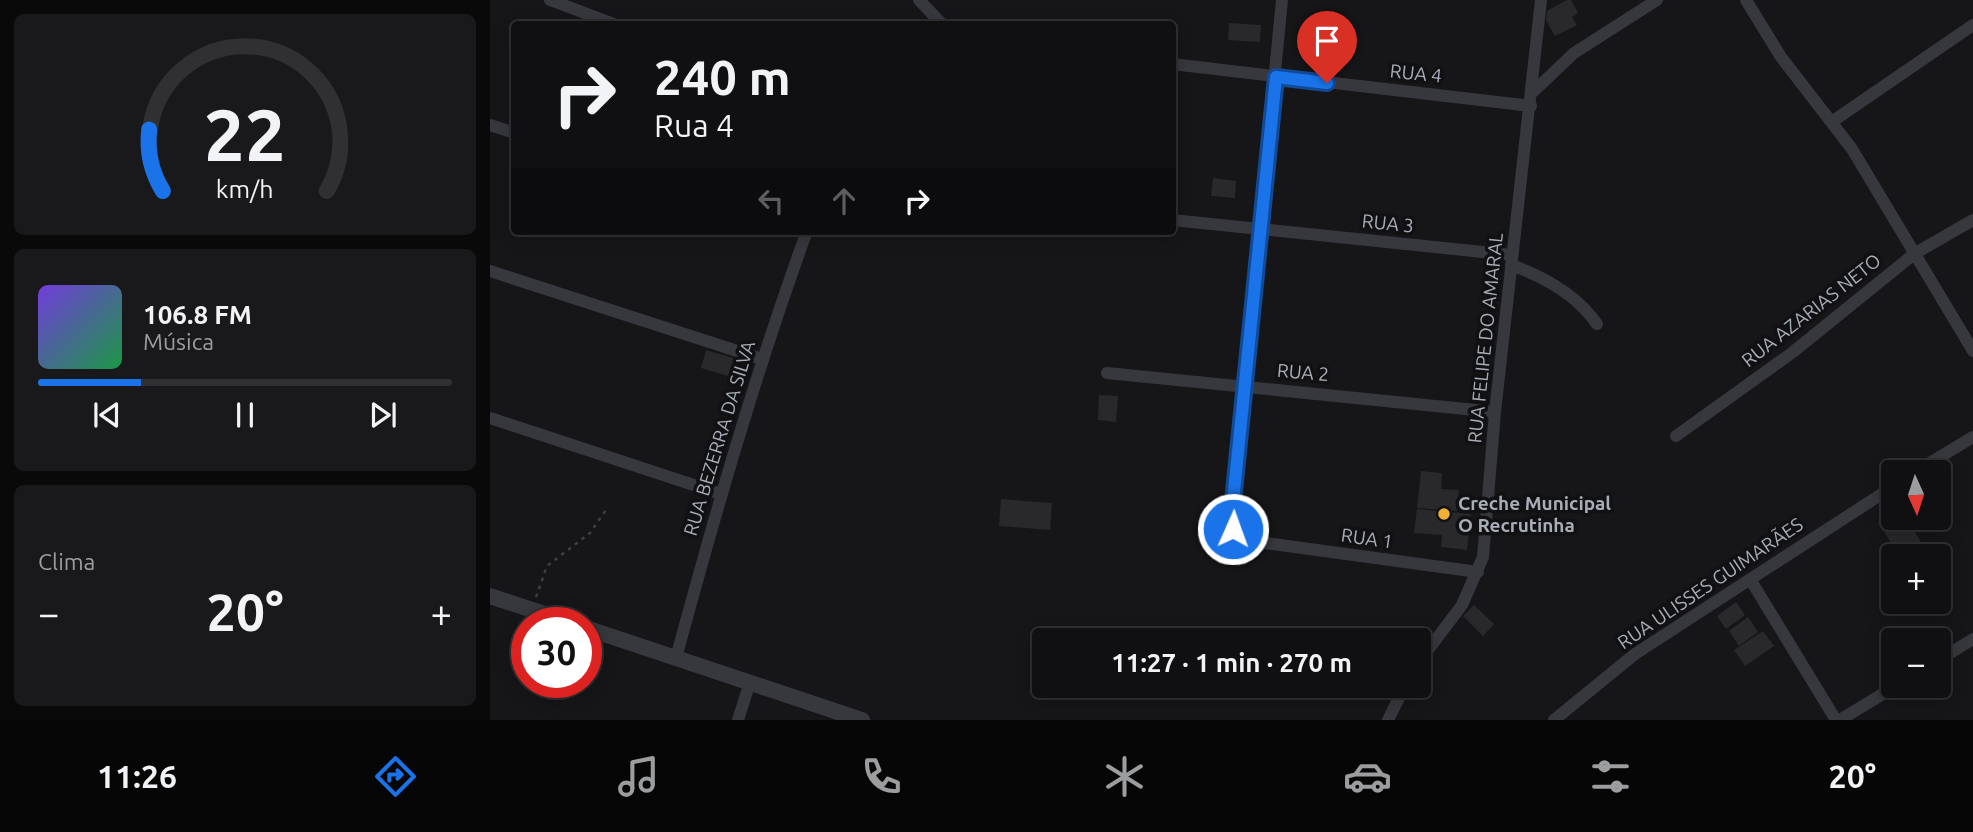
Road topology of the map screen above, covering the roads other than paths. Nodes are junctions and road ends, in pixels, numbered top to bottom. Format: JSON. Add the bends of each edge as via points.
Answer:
{"nodes":[{"id":1,"x":550,"y":0,"type":"edge"},
{"id":2,"x":919,"y":0,"type":"edge"},
{"id":3,"x":1282,"y":0,"type":"edge"},
{"id":4,"x":1541,"y":0,"type":"edge"},
{"id":5,"x":1657,"y":0,"type":"edge"},
{"id":6,"x":1746,"y":0,"type":"edge"},
{"id":7,"x":606,"y":21,"type":"edge"},
{"id":8,"x":939,"y":21,"type":"edge"},
{"id":9,"x":1973,"y":24,"type":"edge"},
{"id":10,"x":1176,"y":64,"type":"edge"},
{"id":11,"x":1276,"y":77,"type":"junction"},
{"id":12,"x":1533,"y":92,"type":"junction"},
{"id":13,"x":1531,"y":106,"type":"junction"},
{"id":14,"x":1833,"y":121,"type":"junction"},
{"id":15,"x":490,"y":125,"type":"edge"},
{"id":16,"x":511,"y":132,"type":"edge"},
{"id":17,"x":1176,"y":220,"type":"edge"},
{"id":18,"x":1973,"y":220,"type":"edge"},
{"id":19,"x":1260,"y":228,"type":"junction"},
{"id":20,"x":806,"y":235,"type":"edge"},
{"id":21,"x":1914,"y":254,"type":"junction"},
{"id":22,"x":1512,"y":260,"type":"junction"},
{"id":23,"x":490,"y":271,"type":"edge"},
{"id":24,"x":1597,"y":324,"type":"dead end"},
{"id":25,"x":1973,"y":351,"type":"edge"},
{"id":26,"x":762,"y":359,"type":"junction"},
{"id":27,"x":1108,"y":373,"type":"dead end"},
{"id":28,"x":1246,"y":386,"type":"junction"},
{"id":29,"x":1495,"y":412,"type":"junction"},
{"id":30,"x":490,"y":418,"type":"edge"},
{"id":31,"x":1676,"y":436,"type":"dead end"},
{"id":32,"x":1973,"y":437,"type":"edge"},
{"id":33,"x":1935,"y":460,"type":"edge"},
{"id":34,"x":721,"y":494,"type":"junction"},
{"id":35,"x":1881,"y":494,"type":"edge"},
{"id":36,"x":1478,"y":572,"type":"junction"},
{"id":37,"x":1749,"y":579,"type":"junction"},
{"id":38,"x":490,"y":596,"type":"edge"},
{"id":39,"x":522,"y":607,"type":"edge"},
{"id":40,"x":602,"y":633,"type":"edge"},
{"id":41,"x":1973,"y":639,"type":"edge"},
{"id":42,"x":1431,"y":646,"type":"edge"},
{"id":43,"x":1951,"y":653,"type":"edge"},
{"id":44,"x":676,"y":657,"type":"junction"},
{"id":45,"x":750,"y":682,"type":"junction"},
{"id":46,"x":1881,"y":695,"type":"edge"},
{"id":47,"x":1399,"y":698,"type":"edge"},
{"id":48,"x":738,"y":720,"type":"edge"},
{"id":49,"x":862,"y":720,"type":"edge"},
{"id":50,"x":1388,"y":720,"type":"edge"},
{"id":51,"x":1554,"y":720,"type":"edge"},
{"id":52,"x":1838,"y":720,"type":"edge"}],
"edges":[{"from":1,"to":7,"type":"street"},
{"from":2,"to":8,"type":"street"},
{"from":3,"to":11,"type":"street"},
{"from":4,"to":12,"type":"street","name":"RUA FELIPE DO AMARAL"},
{"from":5,"to":12,"type":"street","via":[[1574,53]]},
{"from":6,"to":14,"type":"street","via":[[1782,57]]},
{"from":9,"to":14,"type":"street"},
{"from":10,"to":11,"type":"street","name":"RUA 4"},
{"from":11,"to":13,"type":"street","name":"RUA 4"},
{"from":11,"to":19,"type":"street"},
{"from":12,"to":13,"type":"street","name":"RUA FELIPE DO AMARAL"},
{"from":13,"to":22,"type":"street","name":"RUA FELIPE DO AMARAL"},
{"from":14,"to":21,"type":"street"},
{"from":15,"to":16,"type":"street"},
{"from":17,"to":19,"type":"street","name":"RUA 3"},
{"from":18,"to":21,"type":"street","name":"RUA AZARIAS NETO"},
{"from":19,"to":22,"type":"street","name":"RUA 3"},
{"from":19,"to":28,"type":"street"},
{"from":20,"to":26,"type":"street","name":"RUA BEZERRA DA SILVA"},
{"from":21,"to":25,"type":"street"},
{"from":21,"to":31,"type":"street","name":"RUA AZARIAS NETO","via":[[1793,352]]},
{"from":22,"to":24,"type":"street","name":"RUA 3","via":[[1571,296]]},
{"from":22,"to":29,"type":"street","name":"RUA FELIPE DO AMARAL"},
{"from":23,"to":26,"type":"street"},
{"from":26,"to":34,"type":"street","name":"RUA BEZERRA DA SILVA"},
{"from":27,"to":28,"type":"street","name":"RUA 2"},
{"from":28,"to":29,"type":"street","name":"RUA 2"},
{"from":28,"to":36,"type":"street","name":"RUA 1","via":[[1231,521],[1237,535],[1251,541]]},
{"from":29,"to":36,"type":"street","name":"RUA FELIPE DO AMARAL","via":[[1485,541]]},
{"from":30,"to":34,"type":"street"},
{"from":32,"to":33,"type":"street"},
{"from":34,"to":44,"type":"street","name":"RUA BEZERRA DA SILVA"},
{"from":35,"to":37,"type":"street","name":"RUA ULISSES GUIMARÃES"},
{"from":36,"to":42,"type":"street","name":"RUA FELIPE DO AMARAL","via":[[1462,605]]},
{"from":37,"to":51,"type":"street","name":"RUA ULISSES GUIMARÃES","via":[[1635,654]]},
{"from":37,"to":52,"type":"street"},
{"from":38,"to":39,"type":"street"},
{"from":40,"to":44,"type":"street"},
{"from":41,"to":43,"type":"street"},
{"from":44,"to":45,"type":"street"},
{"from":45,"to":48,"type":"street"},
{"from":45,"to":49,"type":"street"},
{"from":46,"to":52,"type":"street"},
{"from":47,"to":50,"type":"street"}]}
